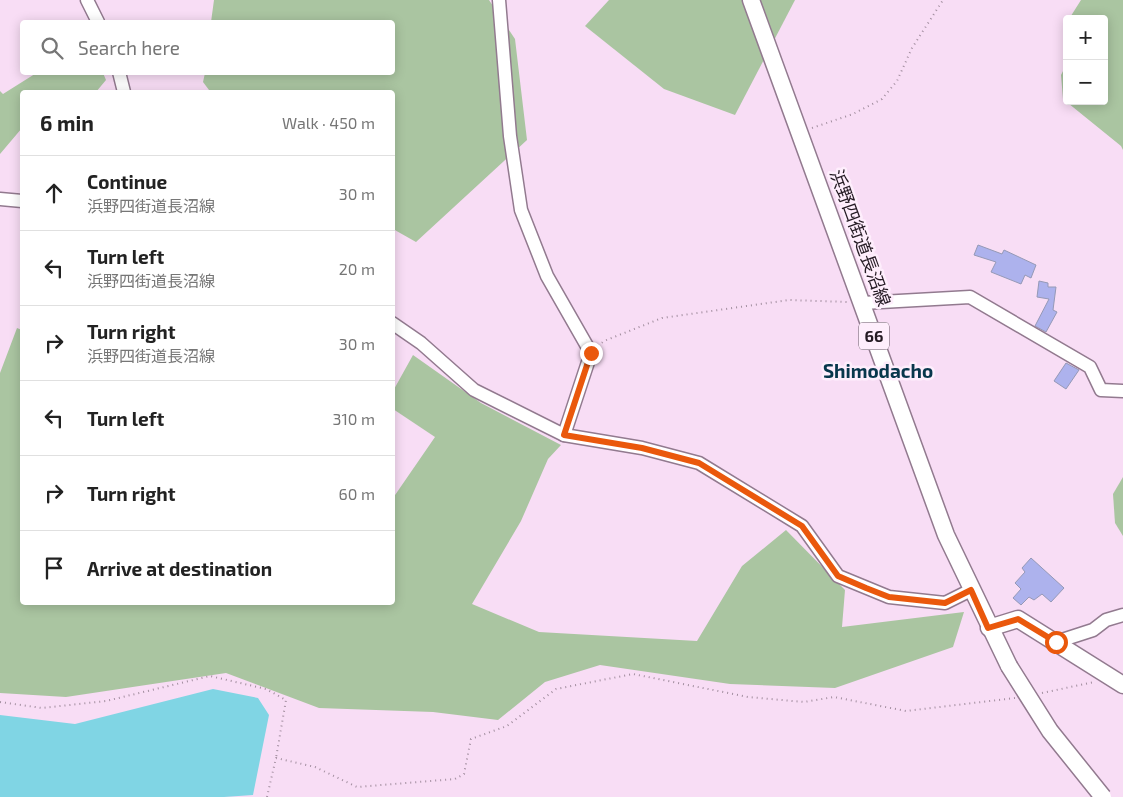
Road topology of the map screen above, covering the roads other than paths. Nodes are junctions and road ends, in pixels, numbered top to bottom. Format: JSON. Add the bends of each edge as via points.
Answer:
{"nodes":[{"id":1,"x":86,"y":0,"type":"edge"},
{"id":2,"x":499,"y":0,"type":"edge"},
{"id":3,"x":751,"y":0,"type":"edge"},
{"id":4,"x":97,"y":20,"type":"edge"},
{"id":5,"x":120,"y":75,"type":"edge"},
{"id":6,"x":124,"y":90,"type":"edge"},
{"id":7,"x":0,"y":199,"type":"edge"},
{"id":8,"x":20,"y":201,"type":"edge"},
{"id":9,"x":862,"y":303,"type":"junction"},
{"id":10,"x":395,"y":325,"type":"edge"},
{"id":11,"x":1123,"y":391,"type":"edge"},
{"id":12,"x":564,"y":435,"type":"junction"},
{"id":13,"x":971,"y":590,"type":"junction"},
{"id":14,"x":1123,"y":615,"type":"edge"},
{"id":15,"x":988,"y":628,"type":"junction"},
{"id":16,"x":1056,"y":642,"type":"junction"},
{"id":17,"x":1123,"y":685,"type":"edge"},
{"id":18,"x":1103,"y":797,"type":"edge"}],
"edges":[{"from":1,"to":4,"type":"street"},
{"from":2,"to":12,"type":"street","via":[[510,136],[520,210],[547,276],[591,353]]},
{"from":3,"to":9,"type":"main road","name":"浜野四街道長沼線","number":"66"},
{"from":5,"to":6,"type":"street"},
{"from":7,"to":8,"type":"street"},
{"from":9,"to":11,"type":"street","via":[[970,297],[1090,367],[1100,390]]},
{"from":9,"to":13,"type":"main road","name":"浜野四街道長沼線","number":"66","via":[[946,535]]},
{"from":10,"to":12,"type":"street","via":[[421,343],[474,390]]},
{"from":12,"to":13,"type":"street","via":[[642,448],[699,463],[802,526],[838,576],[889,597],[945,603]]},
{"from":13,"to":15,"type":"main road","name":"浜野四街道長沼線","number":"66"},
{"from":14,"to":16,"type":"street","via":[[1106,620],[1093,630]]},
{"from":15,"to":16,"type":"main road","via":[[1018,619]]},
{"from":15,"to":18,"type":"main road","name":"浜野四街道長沼線","number":"66","bridge":true,"via":[[1050,731]]},
{"from":16,"to":17,"type":"main road"}]}
